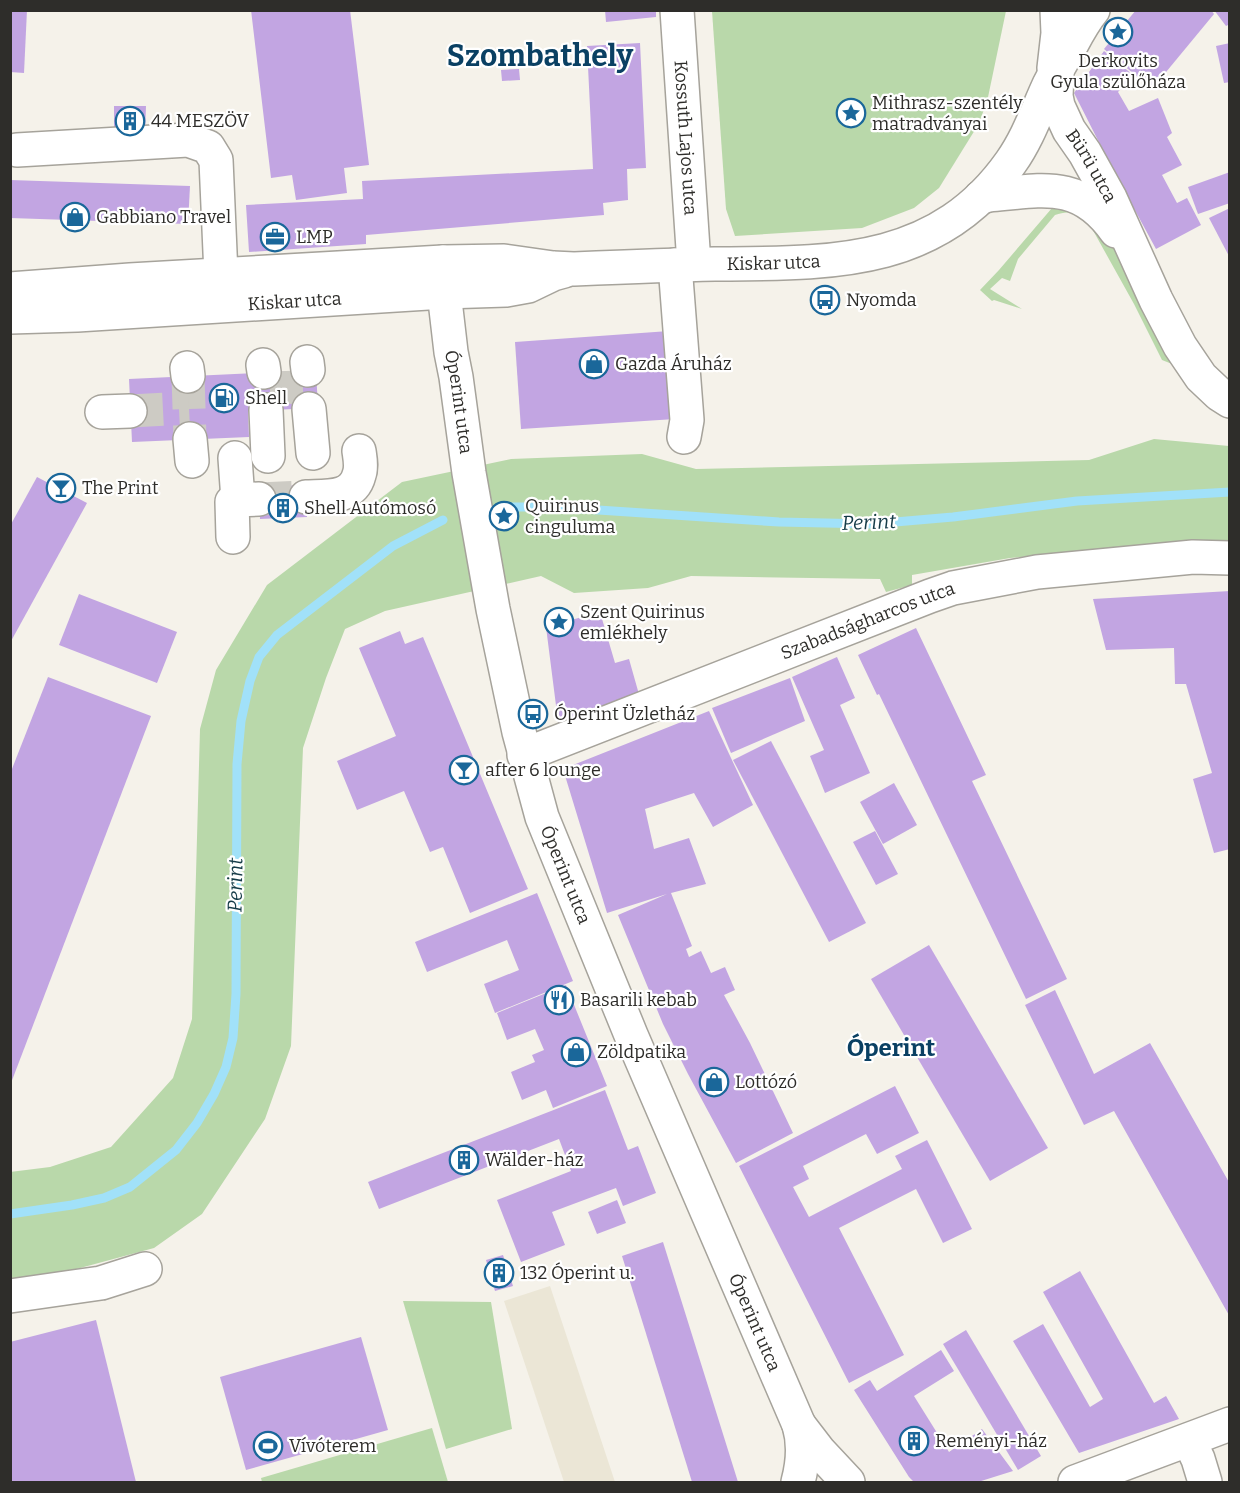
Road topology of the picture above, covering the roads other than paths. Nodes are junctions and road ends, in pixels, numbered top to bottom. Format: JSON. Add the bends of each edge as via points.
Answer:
{"nodes":[{"id":1,"x":677,"y":10,"type":"edge"},
{"id":2,"x":1057,"y":10,"type":"edge"},
{"id":3,"x":1093,"y":10,"type":"edge"},
{"id":4,"x":1054,"y":76,"type":"junction"},
{"id":5,"x":17,"y":150,"type":"dead end"},
{"id":6,"x":981,"y":197,"type":"junction"},
{"id":7,"x":1138,"y":262,"type":"junction"},
{"id":8,"x":685,"y":265,"type":"junction"},
{"id":9,"x":221,"y":274,"type":"junction"},
{"id":10,"x":443,"y":277,"type":"junction"},
{"id":11,"x":130,"y":280,"type":"junction"},
{"id":12,"x":10,"y":289,"type":"edge"},
{"id":13,"x":77,"y":315,"type":"junction"},
{"id":14,"x":10,"y":316,"type":"edge"},
{"id":15,"x":1230,"y":401,"type":"edge"},
{"id":16,"x":287,"y":410,"type":"joint"},
{"id":17,"x":684,"y":437,"type":"dead end"},
{"id":18,"x":359,"y":451,"type":"dead end"},
{"id":19,"x":235,"y":458,"type":"dead end"},
{"id":20,"x":306,"y":497,"type":"tunnel mouth"},
{"id":21,"x":243,"y":537,"type":"dead end"},
{"id":22,"x":1230,"y":558,"type":"edge"},
{"id":23,"x":524,"y":755,"type":"junction"},
{"id":24,"x":145,"y":1269,"type":"dead end"},
{"id":25,"x":10,"y":1296,"type":"edge"},
{"id":26,"x":1230,"y":1424,"type":"edge"},
{"id":27,"x":799,"y":1425,"type":"junction"},
{"id":28,"x":1189,"y":1440,"type":"junction"},
{"id":29,"x":798,"y":1482,"type":"edge"},
{"id":30,"x":848,"y":1482,"type":"edge"},
{"id":31,"x":1075,"y":1482,"type":"edge"},
{"id":32,"x":1205,"y":1482,"type":"edge"}],
"edges":[{"from":1,"to":8,"type":"street","name":"Kossuth Lajos utca"},
{"from":2,"to":4,"type":"street"},
{"from":3,"to":4,"type":"street"},
{"from":4,"to":6,"type":"street","name":"Kiskar utca","via":[[1025,140]]},
{"from":4,"to":7,"type":"street","name":"Bürü utca","via":[[1058,105],[1110,198]]},
{"from":5,"to":9,"type":"street","via":[[188,140],[208,147],[216,160]]},
{"from":6,"to":7,"type":"street","name":"Bürü utca","via":[[1055,190],[1079,197],[1108,219]]},
{"from":6,"to":8,"type":"street","name":"Kiskar utca","via":[[969,210],[934,232],[869,255],[810,262]]},
{"from":7,"to":15,"type":"street","name":"Bürü utca","via":[[1180,346],[1201,377]]},
{"from":8,"to":10,"type":"street","name":"Kiskar utca","via":[[574,269],[517,289]]},
{"from":8,"to":17,"type":"street","name":"Kossuth Lajos utca"},
{"from":9,"to":10,"type":"street","name":"Kiskar utca"},
{"from":9,"to":11,"type":"street","name":"Kiskar utca"},
{"from":10,"to":13,"type":"street","name":"Kiskar utca"},
{"from":10,"to":23,"type":"street","name":"Óperint utca","via":[[469,473]]},
{"from":11,"to":12,"type":"street","name":"Kiskar utca"},
{"from":11,"to":13,"type":"street","via":[[89,297]]},
{"from":13,"to":14,"type":"street","name":"Kiskar utca"},
{"from":16,"to":16,"type":"street","via":[[291,455]]},
{"from":18,"to":20,"type":"street","via":[[360,475],[347,492]]},
{"from":19,"to":21,"type":"street","via":[[250,499],[232,502]]},
{"from":22,"to":23,"type":"street","name":"Szabadságharcos utca","via":[[1193,557],[1037,572],[953,588]]},
{"from":23,"to":27,"type":"street","name":"Óperint utca","via":[[542,817]]},
{"from":24,"to":25,"type":"street","via":[[101,1283]]},
{"from":26,"to":28,"type":"street"},
{"from":27,"to":29,"type":"street","name":"Óperint utca","via":[[803,1453]]},
{"from":27,"to":30,"type":"street","name":"Óperint utca"},
{"from":28,"to":31,"type":"street"},
{"from":28,"to":32,"type":"street"}]}
